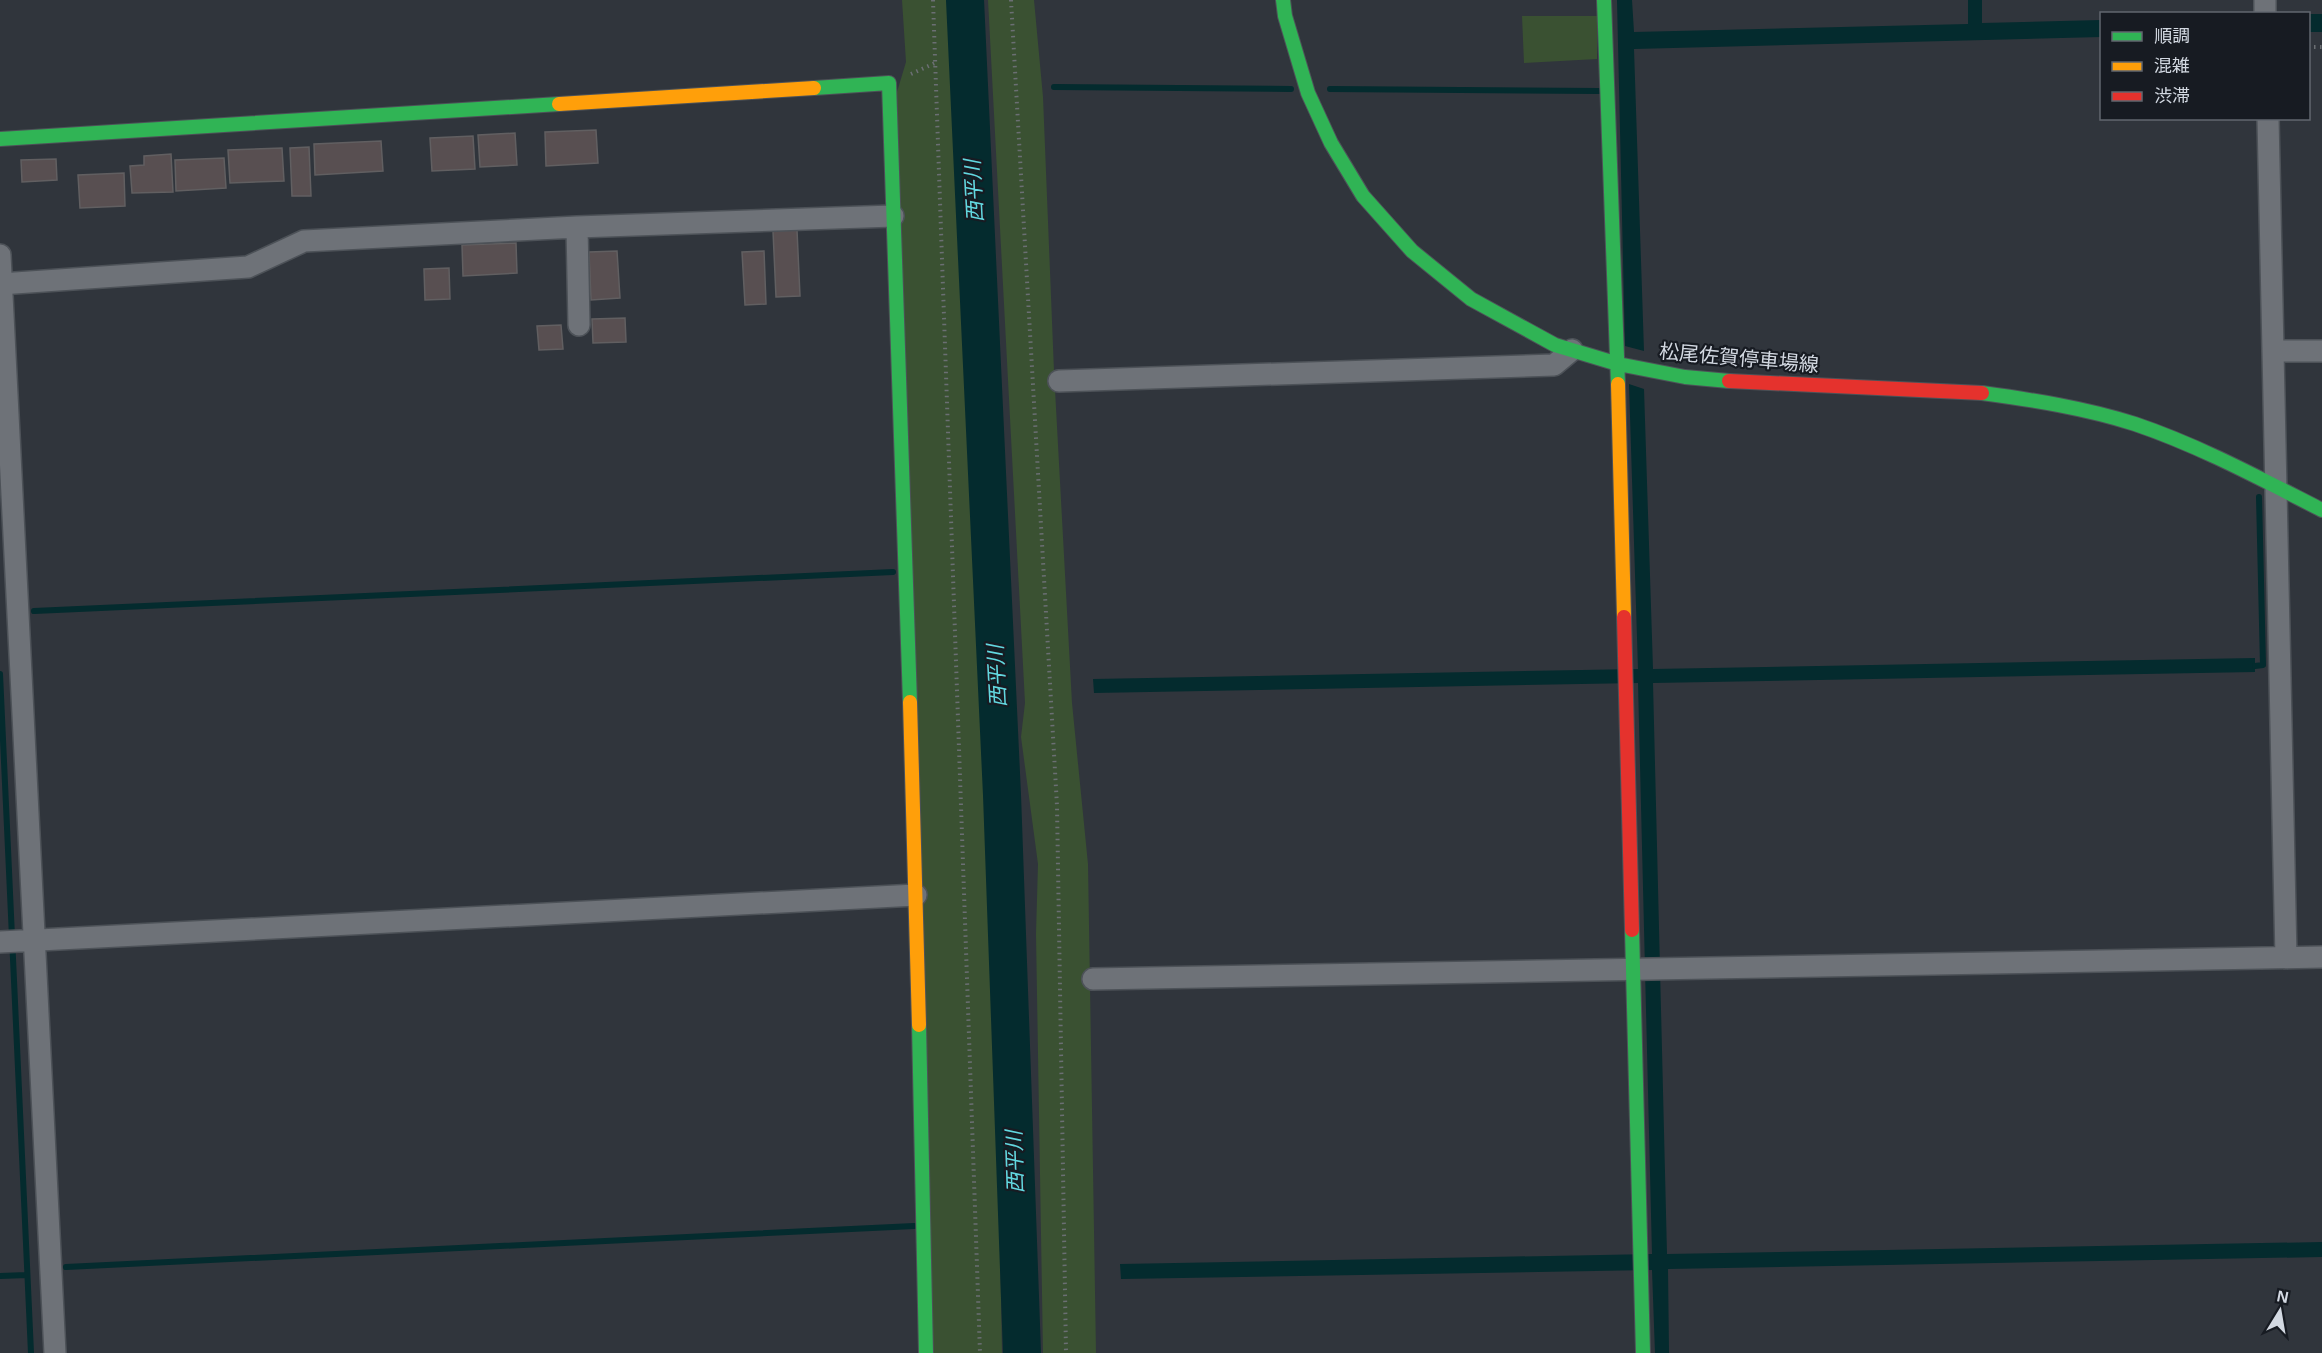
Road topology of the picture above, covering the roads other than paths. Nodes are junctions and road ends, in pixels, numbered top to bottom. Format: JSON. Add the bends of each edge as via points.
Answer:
{"nodes":[{"id":1,"x":1284,"y":0,"type":"edge"},
{"id":2,"x":1605,"y":0,"type":"edge"},
{"id":3,"x":2268,"y":120,"type":"edge"},
{"id":4,"x":0,"y":139,"type":"edge"},
{"id":5,"x":893,"y":216,"type":"junction"},
{"id":6,"x":577,"y":227,"type":"junction"},
{"id":7,"x":0,"y":255,"type":"edge"},
{"id":8,"x":1,"y":284,"type":"edge"},
{"id":9,"x":579,"y":325,"type":"dead end"},
{"id":10,"x":1572,"y":350,"type":"junction"},
{"id":11,"x":2273,"y":351,"type":"junction"},
{"id":12,"x":2322,"y":351,"type":"edge"},
{"id":13,"x":1618,"y":364,"type":"junction"},
{"id":14,"x":1059,"y":381,"type":"dead end"},
{"id":15,"x":2275,"y":486,"type":"junction"},
{"id":16,"x":2322,"y":510,"type":"edge"},
{"id":17,"x":916,"y":895,"type":"junction"},
{"id":18,"x":34,"y":941,"type":"junction"},
{"id":19,"x":2,"y":942,"type":"edge"},
{"id":20,"x":2322,"y":957,"type":"edge"},
{"id":21,"x":2286,"y":958,"type":"junction"},
{"id":22,"x":1633,"y":971,"type":"junction"},
{"id":23,"x":1093,"y":979,"type":"dead end"},
{"id":24,"x":55,"y":1353,"type":"edge"},
{"id":25,"x":926,"y":1353,"type":"edge"},
{"id":26,"x":1643,"y":1353,"type":"edge"}],
"edges":[{"from":1,"to":10,"type":"street","name":"松尾佐賀停車場線","via":[[1285,16],[1308,93],[1331,143],[1363,196],[1412,251],[1471,299],[1555,345]]},
{"from":2,"to":13,"type":"street"},
{"from":3,"to":11,"type":"street"},
{"from":4,"to":5,"type":"street","via":[[888,83]]},
{"from":5,"to":6,"type":"street"},
{"from":5,"to":17,"type":"street"},
{"from":6,"to":8,"type":"street","via":[[304,241],[248,267]]},
{"from":6,"to":9,"type":"street"},
{"from":7,"to":8,"type":"street"},
{"from":8,"to":18,"type":"street"},
{"from":10,"to":13,"type":"street","name":"松尾佐賀停車場線"},
{"from":10,"to":14,"type":"street","via":[[1554,365]]},
{"from":11,"to":12,"type":"street"},
{"from":11,"to":15,"type":"street"},
{"from":13,"to":15,"type":"street","name":"松尾佐賀停車場線","via":[[1685,377],[1975,392],[2052,404],[2134,424],[2211,454]]},
{"from":13,"to":22,"type":"street"},
{"from":15,"to":16,"type":"street","name":"松尾佐賀停車場線"},
{"from":15,"to":21,"type":"street"},
{"from":17,"to":18,"type":"street"},
{"from":17,"to":25,"type":"street"},
{"from":18,"to":19,"type":"street"},
{"from":18,"to":24,"type":"street"},
{"from":20,"to":21,"type":"street"},
{"from":21,"to":22,"type":"street"},
{"from":22,"to":23,"type":"street"},
{"from":22,"to":26,"type":"street"}]}
